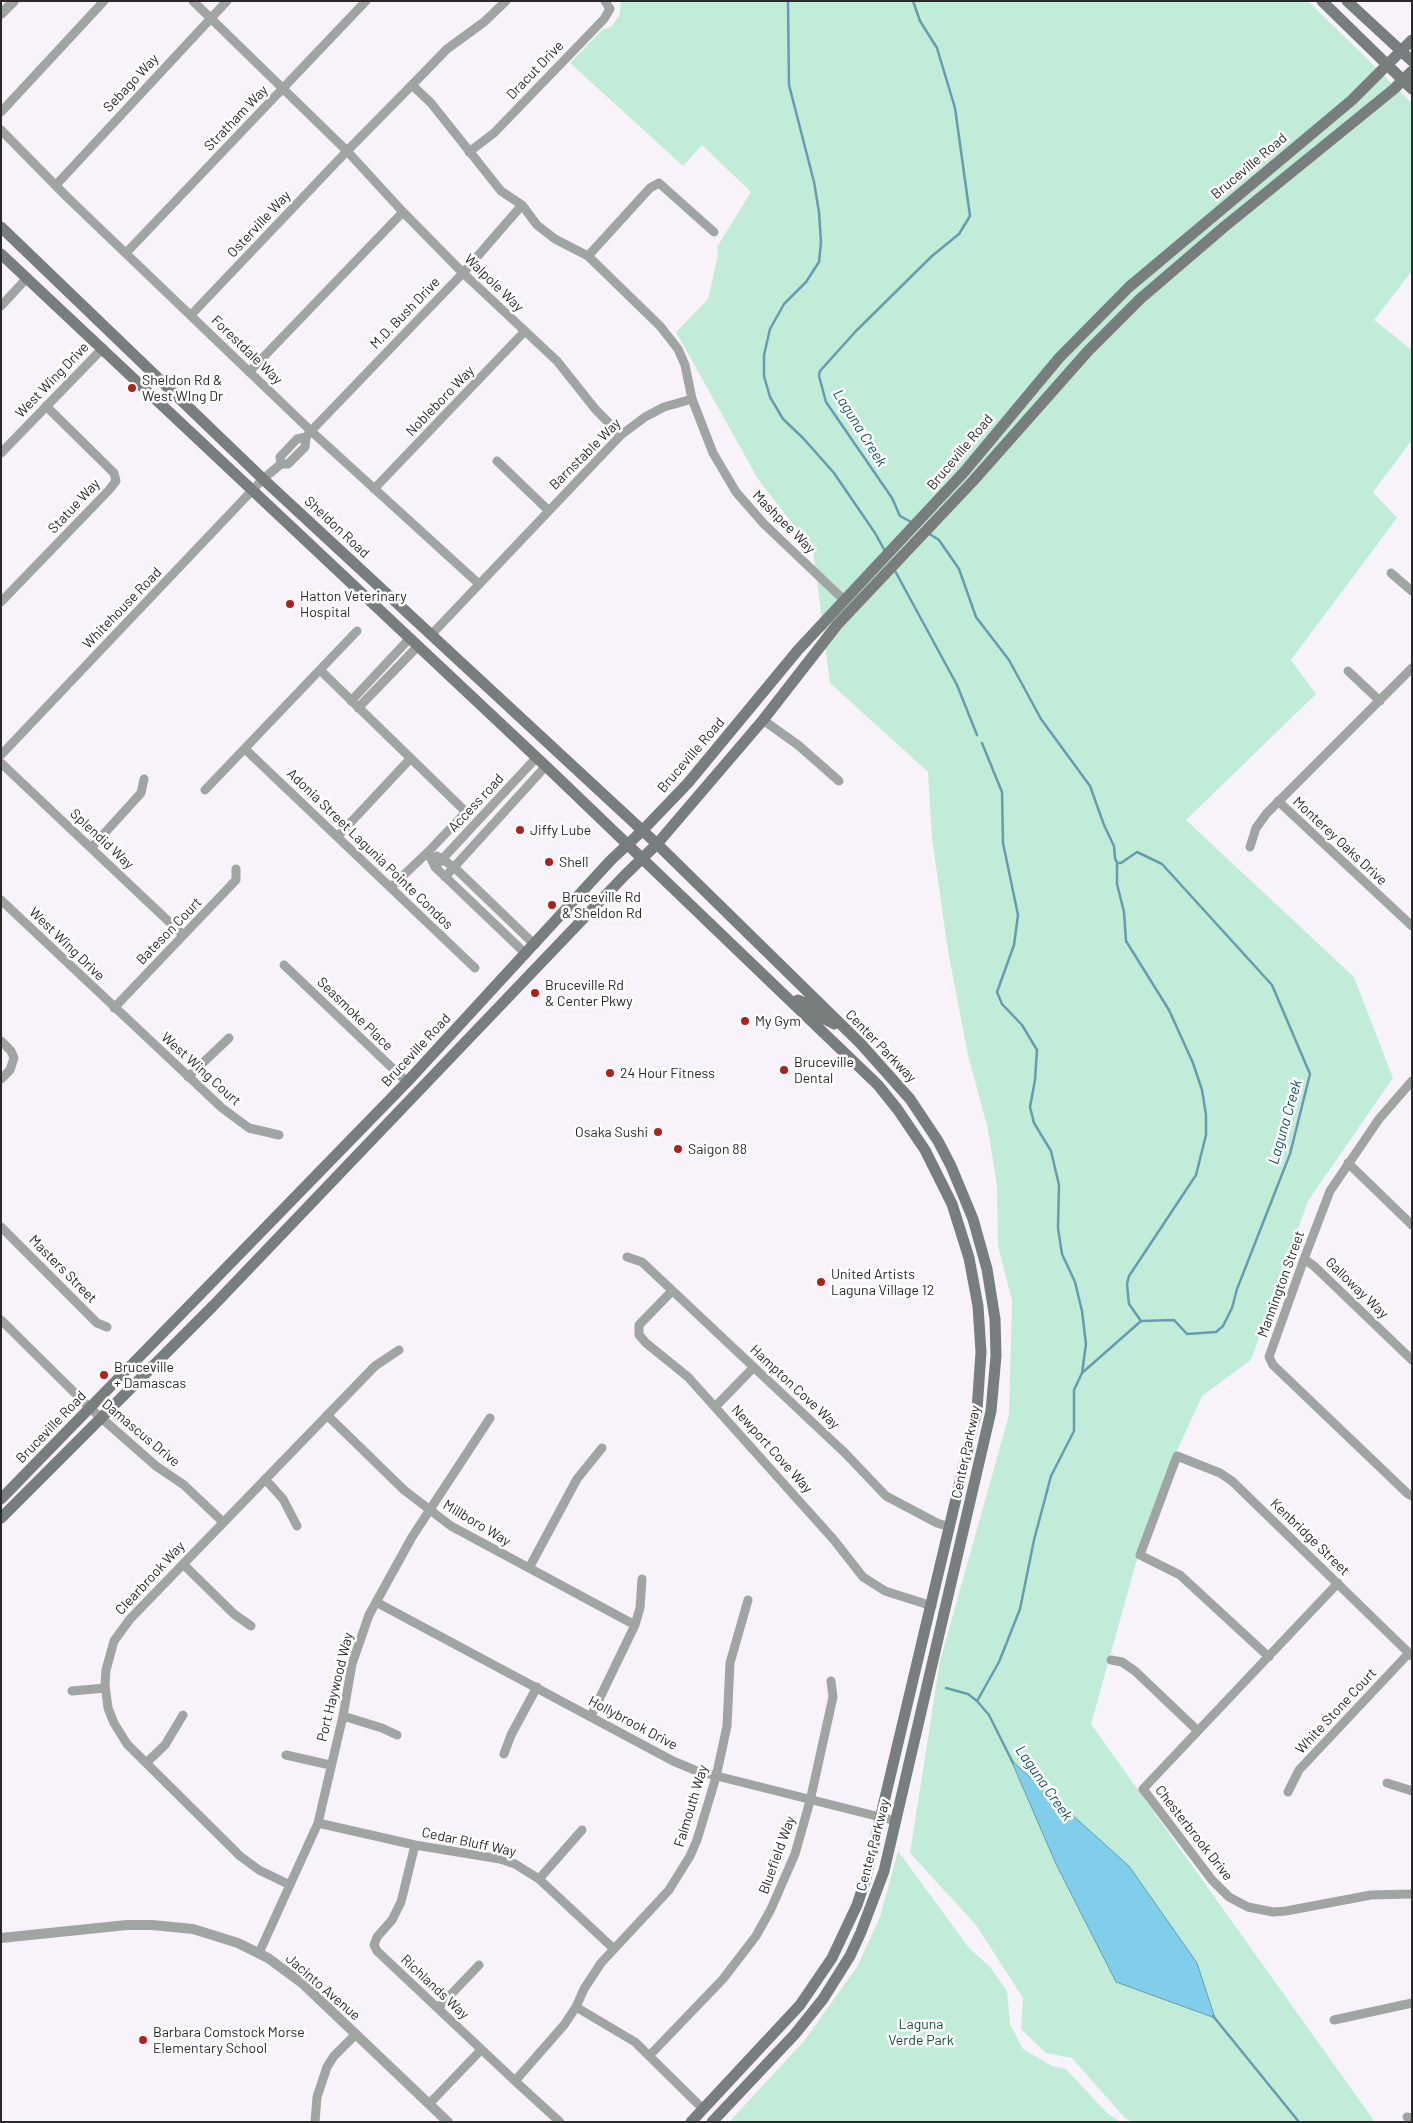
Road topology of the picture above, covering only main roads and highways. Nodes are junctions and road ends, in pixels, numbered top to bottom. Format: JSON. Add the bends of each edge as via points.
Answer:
{"nodes":[{"id":1,"x":1322,"y":1,"type":"edge"},
{"id":2,"x":1347,"y":1,"type":"edge"},
{"id":3,"x":1412,"y":40,"type":"edge"},
{"id":4,"x":1401,"y":50,"type":"junction"},
{"id":5,"x":1412,"y":61,"type":"edge"},
{"id":6,"x":1386,"y":65,"type":"junction"},
{"id":7,"x":1412,"y":71,"type":"edge"},
{"id":8,"x":1408,"y":85,"type":"edge"},
{"id":9,"x":1,"y":227,"type":"edge"},
{"id":10,"x":1,"y":254,"type":"edge"},
{"id":11,"x":930,"y":517,"type":"junction"},
{"id":12,"x":866,"y":585,"type":"junction"},
{"id":13,"x":642,"y":831,"type":"junction"},
{"id":14,"x":656,"y":844,"type":"junction"},
{"id":15,"x":627,"y":845,"type":"junction"},
{"id":16,"x":642,"y":858,"type":"junction"},
{"id":17,"x":515,"y":966,"type":"junction"},
{"id":18,"x":793,"y":1003,"type":"junction"},
{"id":19,"x":846,"y":1031,"type":"junction"},
{"id":20,"x":470,"y":1037,"type":"junction"},
{"id":21,"x":1,"y":1499,"type":"edge"},
{"id":22,"x":1,"y":1518,"type":"edge"},
{"id":23,"x":691,"y":2122,"type":"edge"},
{"id":24,"x":712,"y":2122,"type":"edge"}],
"edges":[{"from":1,"to":6,"type":"main road"},
{"from":2,"to":4,"type":"main road"},
{"from":3,"to":4,"type":"main road","name":"Bruceville Road"},
{"from":4,"to":5,"type":"main road"},
{"from":4,"to":6,"type":"main road","name":"Bruceville Road"},
{"from":6,"to":8,"type":"main road"},
{"from":6,"to":11,"type":"main road","name":"Bruceville Road","via":[[1352,100],[1129,287],[1059,358]]},
{"from":7,"to":8,"type":"main road","name":"Bruceville Road"},
{"from":8,"to":11,"type":"main road","name":"Bruceville Road","via":[[1224,227],[1140,300],[1089,350],[973,481]]},
{"from":9,"to":13,"type":"main road","name":"Sheldon Road","via":[[263,479]]},
{"from":10,"to":15,"type":"main road"},
{"from":11,"to":12,"type":"main road","name":"Bruceville Road"},
{"from":12,"to":13,"type":"main road","name":"Bruceville Road","via":[[844,600],[798,650],[688,783]]},
{"from":12,"to":14,"type":"main road","name":"Bruceville Road","via":[[763,720]]},
{"from":13,"to":14,"type":"main road","name":"Sheldon Road"},
{"from":13,"to":15,"type":"main road","name":"Bruceville Road"},
{"from":14,"to":16,"type":"main road","name":"Bruceville Road"},
{"from":14,"to":19,"type":"main road","name":"Center Parkway"},
{"from":15,"to":16,"type":"main road"},
{"from":15,"to":17,"type":"main road","name":"Bruceville Road"},
{"from":16,"to":18,"type":"main road","name":"Center Parkway"},
{"from":16,"to":20,"type":"main road","name":"Bruceville Road"},
{"from":17,"to":20,"type":"main road","via":[[508,984],[472,1025]]},
{"from":17,"to":21,"type":"main road","name":"Bruceville Road","via":[[407,1082]]},
{"from":18,"to":19,"type":"main road","via":[[798,1000],[804,1002],[819,1016]]},
{"from":18,"to":23,"type":"main road","name":"Center Parkway","via":[[878,1085],[917,1138],[941,1179],[962,1231],[975,1286],[980,1324],[977,1410],[881,1818],[857,1905],[832,1958],[800,2005]]},
{"from":19,"to":24,"type":"main road","name":"Center Parkway","via":[[893,1077],[929,1128],[963,1192],[981,1242],[995,1319],[995,1376],[988,1433],[884,1871],[872,1906],[836,1979],[797,2032]]},
{"from":20,"to":22,"type":"main road","name":"Bruceville Road","via":[[214,1306]]}]}
